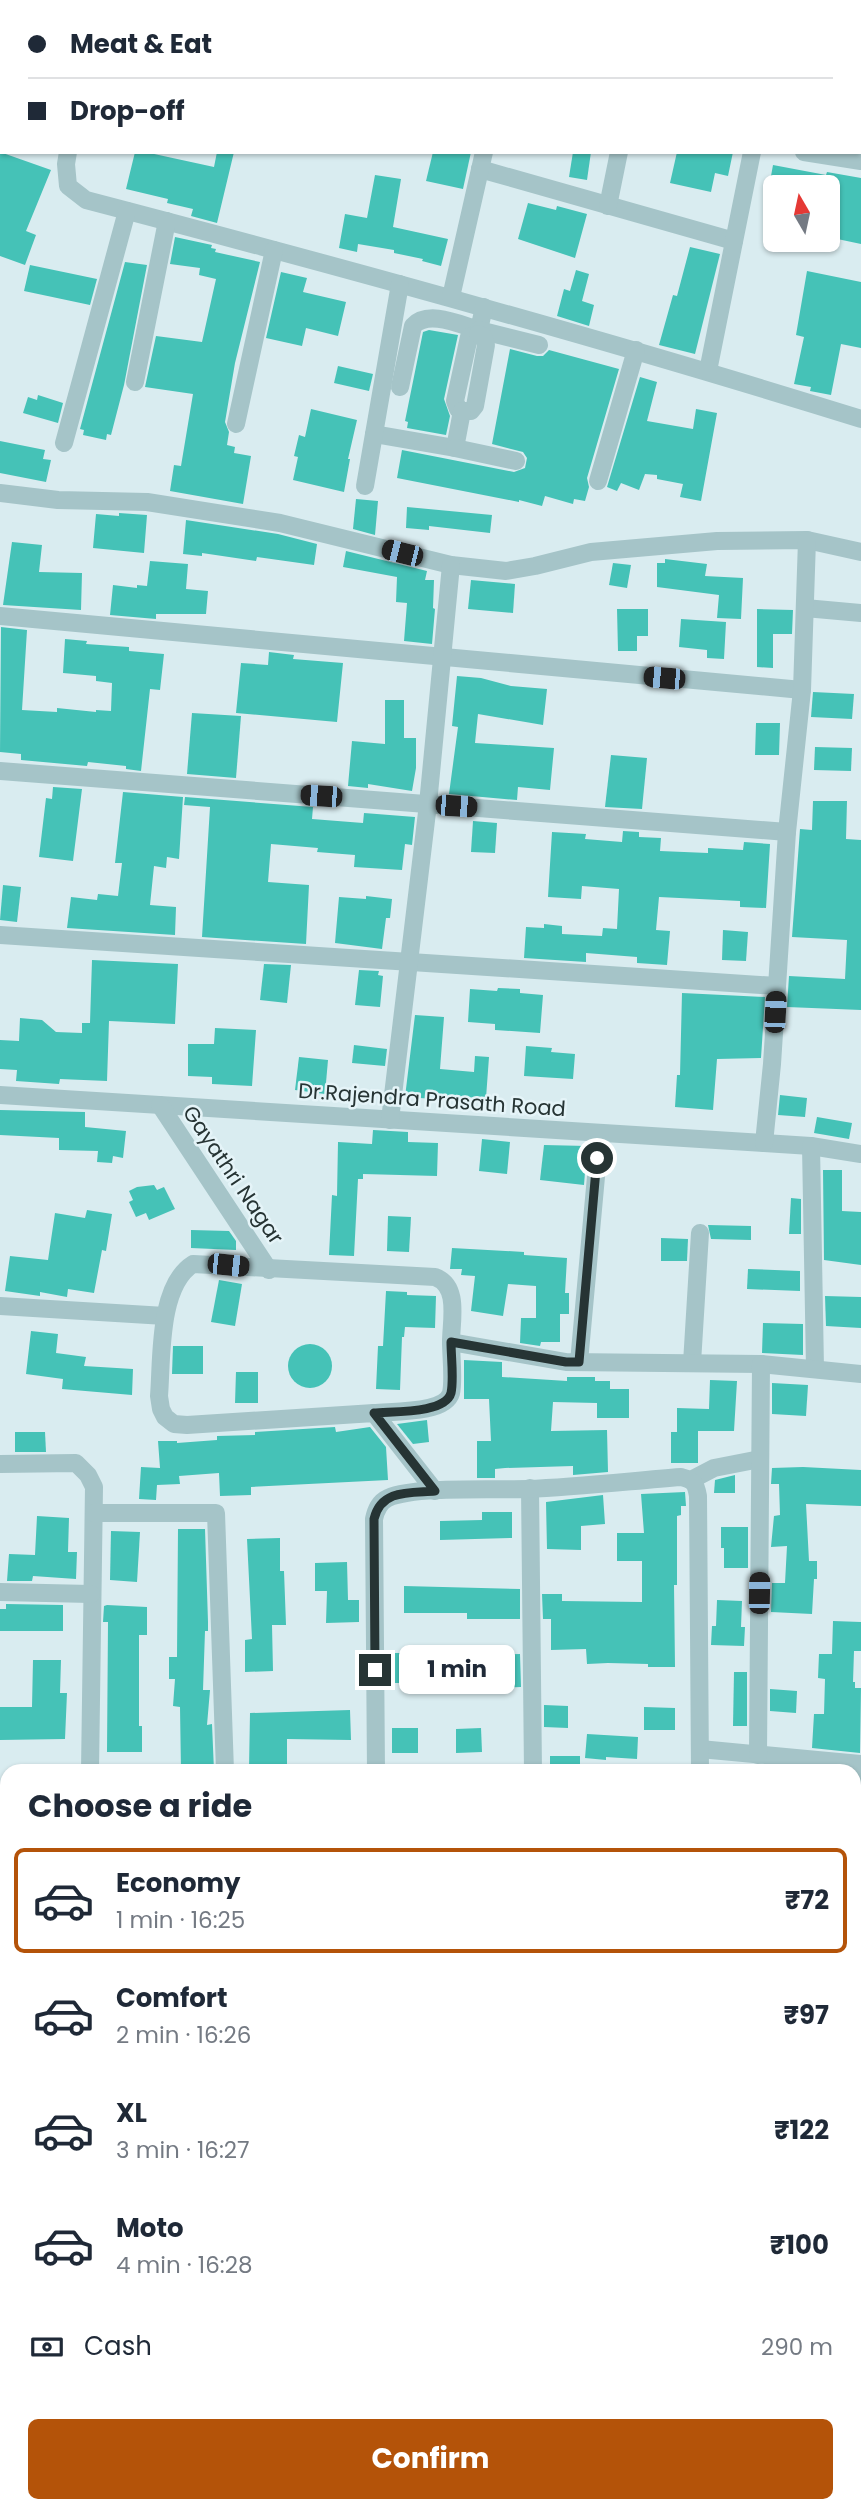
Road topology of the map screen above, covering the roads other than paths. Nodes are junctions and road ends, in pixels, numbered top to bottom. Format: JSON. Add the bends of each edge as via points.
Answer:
{"nodes":[{"id":1,"x":68,"y":154,"type":"edge"},
{"id":2,"x":619,"y":154,"type":"edge"},
{"id":3,"x":752,"y":154,"type":"edge"},
{"id":4,"x":817,"y":154,"type":"edge"},
{"id":5,"x":482,"y":161,"type":"edge"},
{"id":6,"x":861,"y":161,"type":"edge"},
{"id":7,"x":608,"y":205,"type":"junction"},
{"id":8,"x":127,"y":211,"type":"junction"},
{"id":9,"x":167,"y":221,"type":"junction"},
{"id":10,"x":734,"y":242,"type":"junction"},
{"id":11,"x":274,"y":250,"type":"junction"},
{"id":12,"x":400,"y":284,"type":"junction"},
{"id":13,"x":451,"y":297,"type":"junction"},
{"id":14,"x":484,"y":307,"type":"junction"},
{"id":15,"x":479,"y":332,"type":"junction"},
{"id":16,"x":539,"y":345,"type":"dead end"},
{"id":17,"x":636,"y":350,"type":"junction"},
{"id":18,"x":708,"y":371,"type":"junction"},
{"id":19,"x":135,"y":382,"type":"dead end"},
{"id":20,"x":400,"y":387,"type":"dead end"},
{"id":21,"x":861,"y":419,"type":"edge"},
{"id":22,"x":236,"y":424,"type":"dead end"},
{"id":23,"x":374,"y":433,"type":"junction"},
{"id":24,"x":64,"y":443,"type":"dead end"},
{"id":25,"x":455,"y":448,"type":"junction"},
{"id":26,"x":516,"y":461,"type":"dead end"},
{"id":27,"x":598,"y":481,"type":"dead end"},
{"id":28,"x":365,"y":486,"type":"dead end"},
{"id":29,"x":0,"y":493,"type":"edge"},
{"id":30,"x":807,"y":540,"type":"junction"},
{"id":31,"x":861,"y":552,"type":"edge"},
{"id":32,"x":451,"y":565,"type":"junction"},
{"id":33,"x":805,"y":608,"type":"junction"},
{"id":34,"x":861,"y":613,"type":"edge"},
{"id":35,"x":0,"y":616,"type":"edge"},
{"id":36,"x":443,"y":658,"type":"junction"},
{"id":37,"x":802,"y":690,"type":"junction"},
{"id":38,"x":0,"y":771,"type":"edge"},
{"id":39,"x":428,"y":804,"type":"junction"},
{"id":40,"x":787,"y":832,"type":"junction"},
{"id":41,"x":0,"y":935,"type":"edge"},
{"id":42,"x":410,"y":960,"type":"junction"},
{"id":43,"x":777,"y":986,"type":"junction"},
{"id":44,"x":0,"y":1096,"type":"edge"},
{"id":45,"x":160,"y":1105,"type":"junction"},
{"id":46,"x":390,"y":1120,"type":"junction"},
{"id":47,"x":600,"y":1133,"type":"junction"},
{"id":48,"x":764,"y":1143,"type":"junction"},
{"id":49,"x":811,"y":1146,"type":"junction"},
{"id":50,"x":861,"y":1154,"type":"edge"},
{"id":51,"x":700,"y":1233,"type":"dead end"},
{"id":52,"x":269,"y":1270,"type":"junction"},
{"id":53,"x":0,"y":1306,"type":"edge"},
{"id":54,"x":165,"y":1316,"type":"junction"},
{"id":55,"x":451,"y":1342,"type":"junction"},
{"id":56,"x":579,"y":1362,"type":"junction"},
{"id":57,"x":692,"y":1363,"type":"junction"},
{"id":58,"x":761,"y":1364,"type":"junction"},
{"id":59,"x":815,"y":1368,"type":"junction"},
{"id":60,"x":861,"y":1374,"type":"edge"},
{"id":61,"x":374,"y":1413,"type":"junction"},
{"id":62,"x":760,"y":1459,"type":"junction"},
{"id":63,"x":0,"y":1464,"type":"edge"},
{"id":64,"x":691,"y":1480,"type":"junction"},
{"id":65,"x":530,"y":1489,"type":"junction"},
{"id":66,"x":435,"y":1491,"type":"junction"},
{"id":67,"x":93,"y":1513,"type":"junction"},
{"id":68,"x":0,"y":1592,"type":"edge"},
{"id":69,"x":91,"y":1594,"type":"junction"},
{"id":70,"x":700,"y":1749,"type":"junction"},
{"id":71,"x":758,"y":1755,"type":"junction"},
{"id":72,"x":90,"y":1764,"type":"edge"},
{"id":73,"x":225,"y":1764,"type":"edge"},
{"id":74,"x":376,"y":1764,"type":"edge"},
{"id":75,"x":533,"y":1764,"type":"edge"},
{"id":76,"x":700,"y":1764,"type":"edge"},
{"id":77,"x":858,"y":1764,"type":"edge"}],
"edges":[{"from":1,"to":8,"type":"street","via":[[68,186],[86,200]]},
{"from":2,"to":7,"type":"street"},
{"from":3,"to":10,"type":"street"},
{"from":4,"to":6,"type":"street"},
{"from":5,"to":7,"type":"street"},
{"from":5,"to":13,"type":"street"},
{"from":7,"to":10,"type":"street"},
{"from":8,"to":9,"type":"street"},
{"from":8,"to":24,"type":"street"},
{"from":9,"to":11,"type":"street"},
{"from":9,"to":19,"type":"street"},
{"from":10,"to":18,"type":"street"},
{"from":11,"to":12,"type":"street"},
{"from":11,"to":22,"type":"street"},
{"from":12,"to":13,"type":"street"},
{"from":12,"to":23,"type":"street"},
{"from":13,"to":14,"type":"street"},
{"from":14,"to":15,"type":"street"},
{"from":14,"to":17,"type":"street"},
{"from":15,"to":16,"type":"street"},
{"from":15,"to":20,"type":"street","via":[[432,318],[416,322]]},
{"from":15,"to":25,"type":"street","via":[[467,340],[454,401],[462,411]]},
{"from":17,"to":18,"type":"street"},
{"from":17,"to":27,"type":"street"},
{"from":18,"to":21,"type":"street"},
{"from":23,"to":25,"type":"street"},
{"from":23,"to":28,"type":"street"},
{"from":25,"to":26,"type":"street"},
{"from":29,"to":32,"type":"street","via":[[147,502],[280,523]]},
{"from":30,"to":31,"type":"street"},
{"from":30,"to":32,"type":"street","via":[[717,541],[591,552],[506,571]]},
{"from":30,"to":33,"type":"street"},
{"from":32,"to":36,"type":"street"},
{"from":33,"to":34,"type":"street"},
{"from":33,"to":37,"type":"street"},
{"from":35,"to":36,"type":"street"},
{"from":36,"to":37,"type":"street"},
{"from":36,"to":39,"type":"street"},
{"from":37,"to":40,"type":"street"},
{"from":38,"to":39,"type":"street"},
{"from":39,"to":40,"type":"street"},
{"from":39,"to":42,"type":"street"},
{"from":40,"to":43,"type":"street"},
{"from":41,"to":42,"type":"street"},
{"from":42,"to":43,"type":"street"},
{"from":42,"to":46,"type":"street"},
{"from":43,"to":48,"type":"street"},
{"from":44,"to":45,"type":"street","name":"Dr.Rajendra Prasath Road"},
{"from":45,"to":46,"type":"street","name":"Dr.Rajendra Prasath Road"},
{"from":45,"to":52,"type":"street","name":"Gayathri Nagar"},
{"from":46,"to":47,"type":"street","name":"Dr.Rajendra Prasath Road"},
{"from":47,"to":48,"type":"street","name":"Dr.Rajendra Prasath Road"},
{"from":47,"to":56,"type":"street"},
{"from":48,"to":49,"type":"street","name":"Dr.Rajendra Prasath Road"},
{"from":49,"to":50,"type":"street","name":"Dr.Rajendra Prasath Road"},
{"from":49,"to":59,"type":"street"},
{"from":51,"to":57,"type":"street"},
{"from":52,"to":54,"type":"street","via":[[193,1264],[177,1279]]},
{"from":52,"to":55,"type":"street","via":[[444,1280],[451,1292]]},
{"from":53,"to":54,"type":"street"},
{"from":54,"to":61,"type":"street","via":[[159,1396],[165,1417],[174,1424]]},
{"from":55,"to":56,"type":"street"},
{"from":55,"to":61,"type":"street","via":[[451,1393],[445,1402],[432,1408]]},
{"from":56,"to":57,"type":"street"},
{"from":57,"to":58,"type":"street"},
{"from":58,"to":59,"type":"street"},
{"from":58,"to":62,"type":"street"},
{"from":59,"to":60,"type":"street"},
{"from":61,"to":66,"type":"street"},
{"from":62,"to":64,"type":"street","via":[[714,1468]]},
{"from":62,"to":71,"type":"street"},
{"from":63,"to":67,"type":"street","via":[[76,1463],[94,1487]]},
{"from":64,"to":65,"type":"street","via":[[681,1477]]},
{"from":64,"to":70,"type":"street","via":[[698,1496]]},
{"from":65,"to":66,"type":"street"},
{"from":65,"to":75,"type":"street"},
{"from":66,"to":74,"type":"street","via":[[398,1495],[385,1499],[376,1509]]},
{"from":67,"to":69,"type":"street"},
{"from":67,"to":73,"type":"street","via":[[216,1513]]},
{"from":68,"to":69,"type":"street"},
{"from":69,"to":72,"type":"street"},
{"from":70,"to":71,"type":"street"},
{"from":70,"to":76,"type":"street"},
{"from":71,"to":77,"type":"street"}]}
